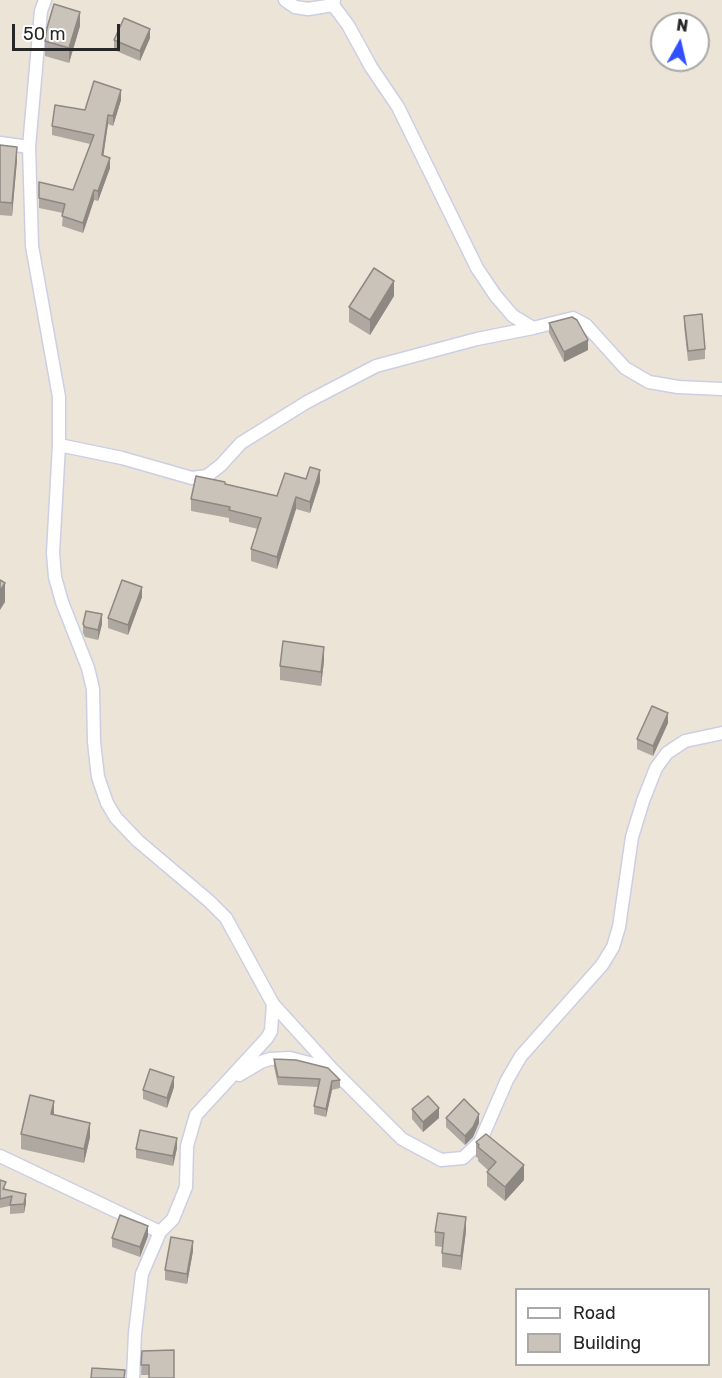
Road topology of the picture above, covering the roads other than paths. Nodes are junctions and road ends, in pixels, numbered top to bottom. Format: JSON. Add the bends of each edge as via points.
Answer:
{"nodes":[{"id":1,"x":45,"y":0,"type":"edge"},
{"id":2,"x":285,"y":0,"type":"edge"},
{"id":3,"x":334,"y":2,"type":"edge"},
{"id":4,"x":0,"y":143,"type":"edge"},
{"id":5,"x":29,"y":147,"type":"junction"},
{"id":6,"x":533,"y":328,"type":"junction"},
{"id":7,"x":722,"y":389,"type":"edge"},
{"id":8,"x":59,"y":445,"type":"junction"},
{"id":9,"x":722,"y":733,"type":"edge"},
{"id":10,"x":273,"y":1004,"type":"junction"},
{"id":11,"x":333,"y":1069,"type":"junction"},
{"id":12,"x":227,"y":1082,"type":"junction"},
{"id":13,"x":0,"y":1156,"type":"edge"},
{"id":14,"x":160,"y":1232,"type":"junction"},
{"id":15,"x":133,"y":1378,"type":"edge"}],
"edges":[{"from":1,"to":5,"type":"street"},
{"from":2,"to":3,"type":"street","via":[[308,9]]},
{"from":3,"to":6,"type":"street","via":[[398,107],[477,268],[513,316]]},
{"from":4,"to":5,"type":"street"},
{"from":5,"to":8,"type":"street","via":[[32,246],[59,397]]},
{"from":6,"to":7,"type":"street","via":[[573,318],[586,325],[625,368],[649,382]]},
{"from":6,"to":8,"type":"street","via":[[376,366],[241,443],[207,476],[192,478]]},
{"from":8,"to":10,"type":"street","via":[[55,577],[93,689],[93,742],[107,803],[138,841],[226,918]]},
{"from":9,"to":11,"type":"street","via":[[685,741],[667,753],[656,768],[632,837],[613,947],[602,965],[520,1056],[480,1142],[463,1158],[441,1160],[402,1139]]},
{"from":10,"to":11,"type":"street"},
{"from":10,"to":12,"type":"street","via":[[271,1031]]},
{"from":11,"to":12,"type":"street","via":[[291,1058],[270,1059]]},
{"from":12,"to":14,"type":"street","via":[[196,1115],[187,1146],[186,1187],[173,1219]]},
{"from":13,"to":14,"type":"street"},
{"from":14,"to":15,"type":"street","via":[[142,1274]]}]}
